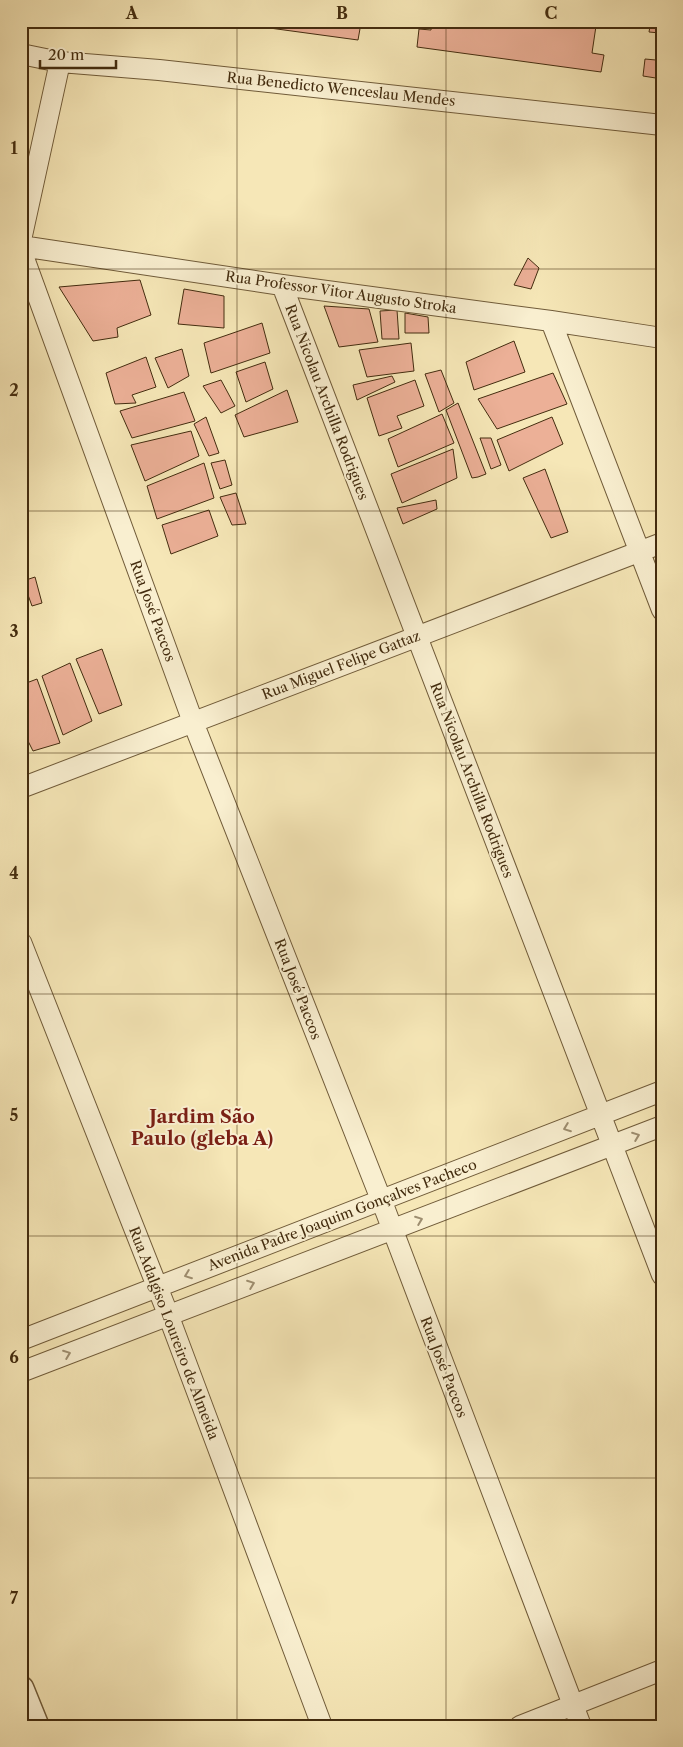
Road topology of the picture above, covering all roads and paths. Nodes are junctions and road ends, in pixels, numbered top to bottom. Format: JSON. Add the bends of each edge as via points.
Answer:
{"nodes":[{"id":1,"x":21,"y":54,"type":"edge"},
{"id":2,"x":60,"y":62,"type":"junction"},
{"id":3,"x":662,"y":124,"type":"edge"},
{"id":4,"x":21,"y":240,"type":"edge"},
{"id":5,"x":21,"y":246,"type":"edge"},
{"id":6,"x":21,"y":250,"type":"edge"},
{"id":7,"x":282,"y":285,"type":"junction"},
{"id":8,"x":551,"y":321,"type":"junction"},
{"id":9,"x":662,"y":338,"type":"edge"},
{"id":10,"x":662,"y":543,"type":"edge"},
{"id":11,"x":639,"y":551,"type":"junction"},
{"id":12,"x":662,"y":610,"type":"edge"},
{"id":13,"x":417,"y":636,"type":"junction"},
{"id":14,"x":193,"y":722,"type":"junction"},
{"id":15,"x":21,"y":788,"type":"edge"},
{"id":16,"x":21,"y":942,"type":"edge"},
{"id":17,"x":662,"y":1091,"type":"edge"},
{"id":18,"x":600,"y":1115,"type":"junction"},
{"id":19,"x":662,"y":1126,"type":"edge"},
{"id":20,"x":612,"y":1145,"type":"junction"},
{"id":21,"x":381,"y":1200,"type":"junction"},
{"id":22,"x":392,"y":1230,"type":"junction"},
{"id":23,"x":662,"y":1275,"type":"edge"},
{"id":24,"x":157,"y":1287,"type":"junction"},
{"id":25,"x":168,"y":1315,"type":"junction"},
{"id":26,"x":21,"y":1340,"type":"edge"},
{"id":27,"x":21,"y":1372,"type":"edge"},
{"id":28,"x":662,"y":1670,"type":"edge"},
{"id":29,"x":21,"y":1689,"type":"edge"},
{"id":30,"x":573,"y":1705,"type":"junction"},
{"id":31,"x":36,"y":1726,"type":"edge"},
{"id":32,"x":322,"y":1726,"type":"edge"},
{"id":33,"x":520,"y":1726,"type":"edge"},
{"id":34,"x":581,"y":1726,"type":"edge"}],
"edges":[{"from":1,"to":2,"type":"street","name":"Rua Benedicto Wenceslau Mendes"},
{"from":2,"to":3,"type":"street","name":"Rua Benedicto Wenceslau Mendes"},
{"from":2,"to":4,"type":"street"},
{"from":5,"to":7,"type":"street","name":"Rua Professor Vitor Augusto Stroka"},
{"from":6,"to":14,"type":"street","name":"Rua José Paccos"},
{"from":7,"to":8,"type":"street","name":"Rua Professor Vitor Augusto Stroka"},
{"from":7,"to":13,"type":"street","name":"Rua Nicolau Archilla Rodrigues"},
{"from":8,"to":9,"type":"street","name":"Rua Professor Vitor Augusto Stroka"},
{"from":8,"to":11,"type":"street"},
{"from":10,"to":11,"type":"street","name":"Rua Miguel Felipe Gattaz"},
{"from":11,"to":12,"type":"street"},
{"from":11,"to":13,"type":"street","name":"Rua Miguel Felipe Gattaz"},
{"from":13,"to":14,"type":"street","name":"Rua Miguel Felipe Gattaz"},
{"from":13,"to":18,"type":"street","name":"Rua Nicolau Archilla Rodrigues"},
{"from":14,"to":15,"type":"street","name":"Rua Miguel Felipe Gattaz"},
{"from":14,"to":21,"type":"street","name":"Rua José Paccos"},
{"from":16,"to":24,"type":"street","name":"Rua Adalgiso Loureiro de Almeida"},
{"from":17,"to":18,"type":"street","name":"Avenida Padre Joaquim Gonçalves Pacheco"},
{"from":18,"to":20,"type":"street","name":"Rua Nicolau Archilla Rodrigues"},
{"from":18,"to":21,"type":"street","name":"Avenida Padre Joaquim Gonçalves Pacheco","one_way":true},
{"from":20,"to":19,"type":"street","one_way":true},
{"from":22,"to":20,"type":"street","one_way":true},
{"from":20,"to":23,"type":"street","name":"Rua Nicolau Archilla Rodrigues"},
{"from":21,"to":22,"type":"street","name":"Rua José Paccos"},
{"from":21,"to":24,"type":"street","name":"Avenida Padre Joaquim Gonçalves Pacheco","one_way":true},
{"from":25,"to":22,"type":"street","one_way":true},
{"from":22,"to":30,"type":"street","name":"Rua José Paccos"},
{"from":24,"to":25,"type":"street","name":"Rua Adalgiso Loureiro de Almeida"},
{"from":24,"to":26,"type":"street","name":"Avenida Padre Joaquim Gonçalves Pacheco"},
{"from":27,"to":25,"type":"street","one_way":true},
{"from":25,"to":32,"type":"street","name":"Rua Adalgiso Loureiro de Almeida"},
{"from":28,"to":30,"type":"street"},
{"from":29,"to":31,"type":"street"},
{"from":30,"to":33,"type":"street"},
{"from":30,"to":34,"type":"street","name":"Rua José Paccos"}]}
